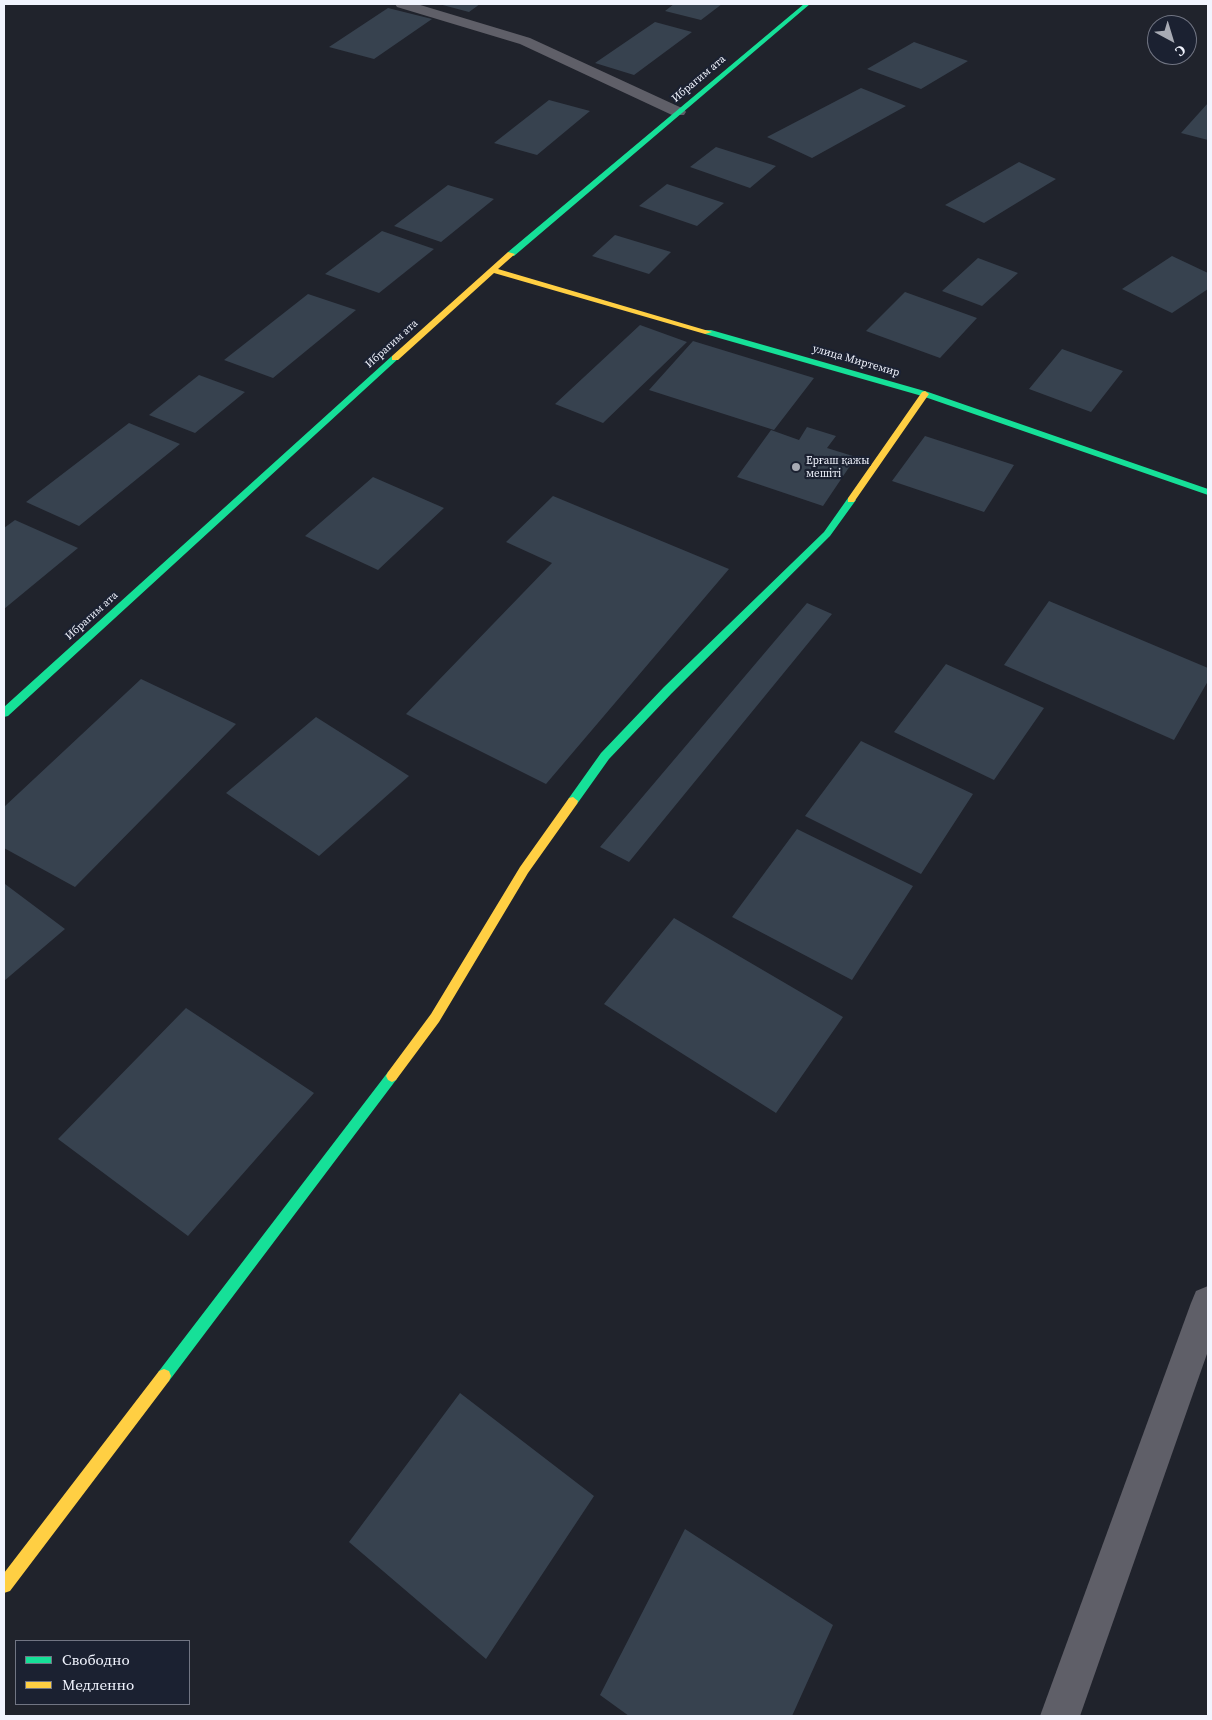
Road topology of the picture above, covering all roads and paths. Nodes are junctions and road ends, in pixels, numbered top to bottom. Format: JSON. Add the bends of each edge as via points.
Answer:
{"nodes":[{"id":1,"x":402,"y":4,"type":"edge"},
{"id":2,"x":807,"y":4,"type":"edge"},
{"id":3,"x":678,"y":112,"type":"junction"},
{"id":4,"x":492,"y":270,"type":"junction"},
{"id":5,"x":925,"y":394,"type":"junction"},
{"id":6,"x":1208,"y":492,"type":"edge"},
{"id":7,"x":4,"y":713,"type":"edge"},
{"id":8,"x":1208,"y":1303,"type":"edge"},
{"id":9,"x":4,"y":1585,"type":"edge"},
{"id":10,"x":1060,"y":1716,"type":"edge"}],
"edges":[{"from":1,"to":3,"type":"street","via":[[525,42]]},
{"from":2,"to":3,"type":"street","name":"Ибрагим ата"},
{"from":3,"to":4,"type":"street","name":"Ибрагим ата"},
{"from":4,"to":5,"type":"street","name":"улица Миртемир"},
{"from":4,"to":7,"type":"street","name":"Ибрагим ата"},
{"from":5,"to":6,"type":"street","name":"улица Миртемир"},
{"from":5,"to":9,"type":"street","via":[[827,534],[604,756],[524,870],[435,1018]]},
{"from":8,"to":10,"type":"street"}]}
